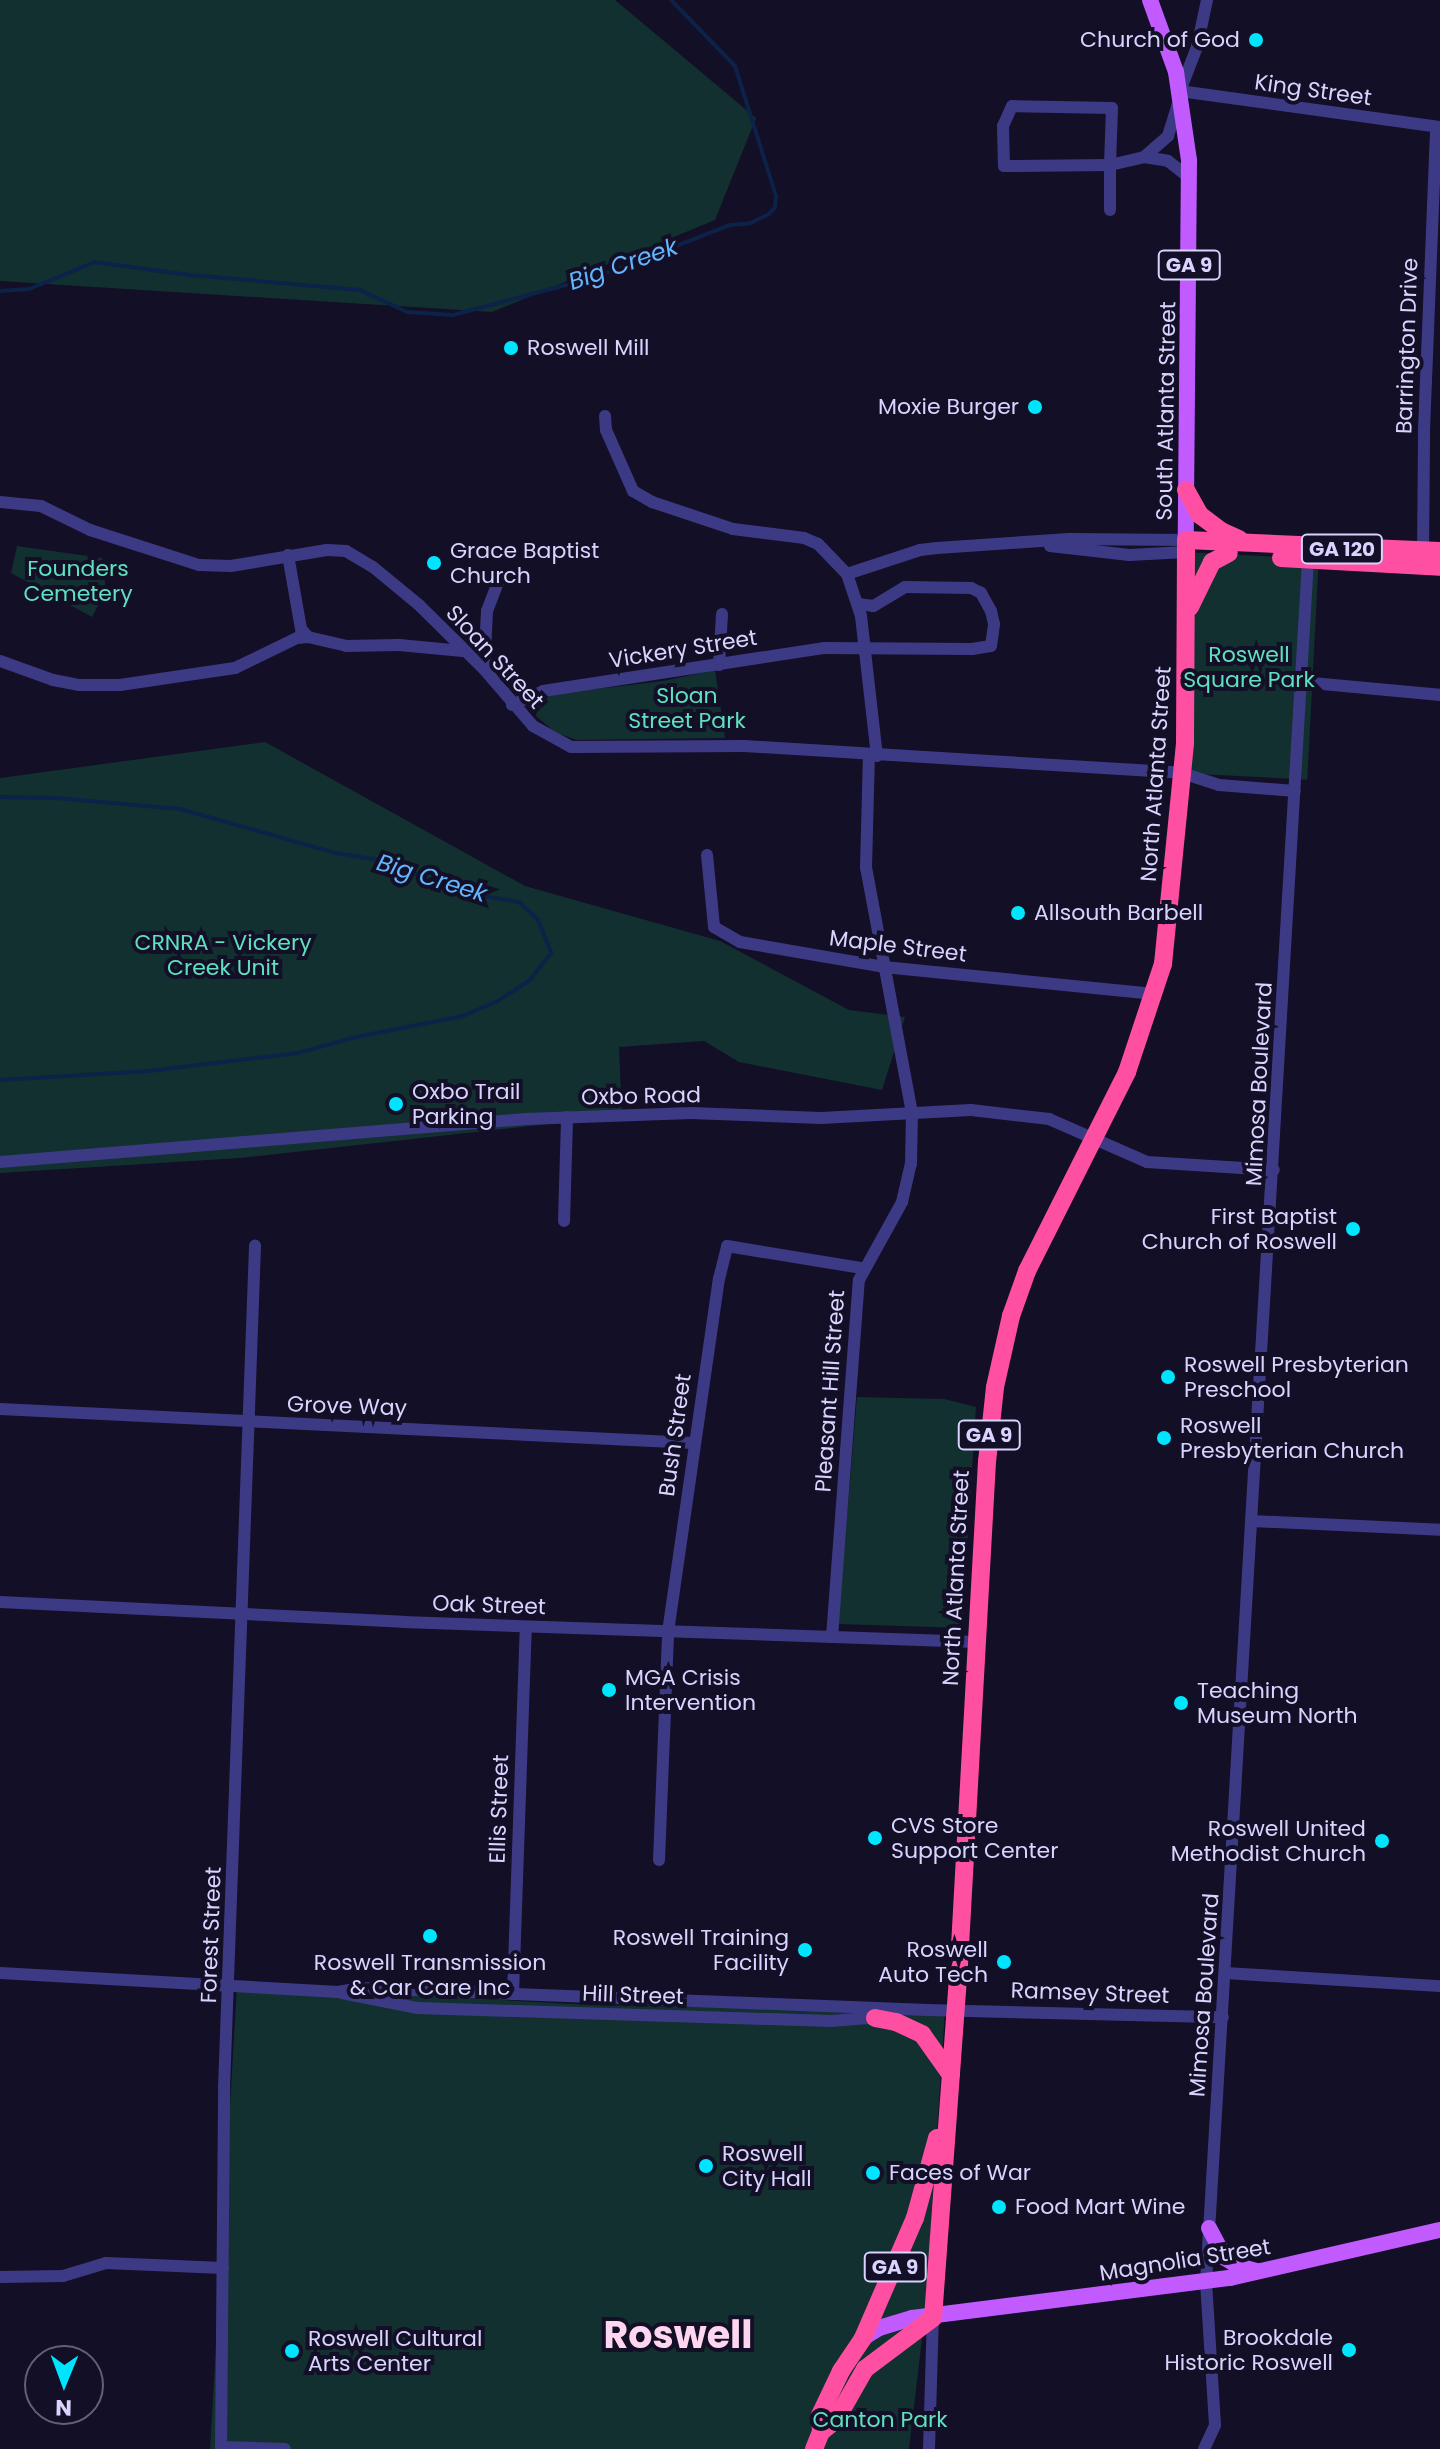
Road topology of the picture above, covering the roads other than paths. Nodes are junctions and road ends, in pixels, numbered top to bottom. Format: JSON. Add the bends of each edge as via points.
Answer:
{"nodes":[{"id":1,"x":1150,"y":0,"type":"edge"},
{"id":2,"x":1207,"y":0,"type":"edge"},
{"id":3,"x":1181,"y":93,"type":"junction"},
{"id":4,"x":1438,"y":127,"type":"edge"},
{"id":5,"x":1144,"y":157,"type":"junction"},
{"id":6,"x":1110,"y":165,"type":"junction"},
{"id":7,"x":1190,"y":178,"type":"junction"},
{"id":8,"x":1110,"y":210,"type":"dead end"},
{"id":9,"x":605,"y":416,"type":"dead end"},
{"id":10,"x":1186,"y":490,"type":"junction"},
{"id":11,"x":0,"y":502,"type":"edge"},
{"id":12,"x":1261,"y":545,"type":"junction"},
{"id":13,"x":1186,"y":546,"type":"junction"},
{"id":14,"x":1229,"y":553,"type":"junction"},
{"id":15,"x":288,"y":555,"type":"junction"},
{"id":16,"x":1432,"y":559,"type":"edge"},
{"id":17,"x":1308,"y":560,"type":"junction"},
{"id":18,"x":847,"y":574,"type":"junction"},
{"id":19,"x":499,"y":580,"type":"dead end"},
{"id":20,"x":858,"y":604,"type":"junction"},
{"id":21,"x":722,"y":614,"type":"dead end"},
{"id":22,"x":1187,"y":616,"type":"junction"},
{"id":23,"x":308,"y":637,"type":"junction"},
{"id":24,"x":865,"y":649,"type":"junction"},
{"id":25,"x":463,"y":651,"type":"junction"},
{"id":26,"x":0,"y":661,"type":"edge"},
{"id":27,"x":719,"y":665,"type":"junction"},
{"id":28,"x":484,"y":669,"type":"junction"},
{"id":29,"x":1301,"y":682,"type":"junction"},
{"id":30,"x":1440,"y":695,"type":"edge"},
{"id":31,"x":512,"y":705,"type":"junction"},
{"id":32,"x":873,"y":756,"type":"junction"},
{"id":33,"x":1182,"y":773,"type":"junction"},
{"id":34,"x":1295,"y":791,"type":"junction"},
{"id":35,"x":707,"y":855,"type":"dead end"},
{"id":36,"x":884,"y":967,"type":"junction"},
{"id":37,"x":1155,"y":994,"type":"junction"},
{"id":38,"x":912,"y":1113,"type":"junction"},
{"id":39,"x":567,"y":1117,"type":"junction"},
{"id":40,"x":1093,"y":1139,"type":"junction"},
{"id":41,"x":0,"y":1162,"type":"edge"},
{"id":42,"x":1274,"y":1170,"type":"junction"},
{"id":43,"x":564,"y":1221,"type":"dead end"},
{"id":44,"x":255,"y":1246,"type":"dead end"},
{"id":45,"x":862,"y":1268,"type":"junction"},
{"id":46,"x":0,"y":1409,"type":"edge"},
{"id":47,"x":247,"y":1422,"type":"junction"},
{"id":48,"x":693,"y":1443,"type":"junction"},
{"id":49,"x":1252,"y":1521,"type":"junction"},
{"id":50,"x":1440,"y":1530,"type":"edge"},
{"id":51,"x":0,"y":1602,"type":"edge"},
{"id":52,"x":239,"y":1613,"type":"junction"},
{"id":53,"x":526,"y":1627,"type":"junction"},
{"id":54,"x":668,"y":1632,"type":"junction"},
{"id":55,"x":832,"y":1637,"type":"junction"},
{"id":56,"x":977,"y":1642,"type":"junction"},
{"id":57,"x":659,"y":1860,"type":"dead end"},
{"id":58,"x":0,"y":1973,"type":"edge"},
{"id":59,"x":1225,"y":1973,"type":"junction"},
{"id":60,"x":230,"y":1986,"type":"junction"},
{"id":61,"x":1440,"y":1986,"type":"edge"},
{"id":62,"x":338,"y":1992,"type":"junction"},
{"id":63,"x":513,"y":1994,"type":"junction"},
{"id":64,"x":928,"y":2010,"type":"junction"},
{"id":65,"x":956,"y":2010,"type":"junction"},
{"id":66,"x":1223,"y":2017,"type":"junction"},
{"id":67,"x":875,"y":2018,"type":"junction"},
{"id":68,"x":950,"y":2084,"type":"junction"},
{"id":69,"x":1209,"y":2228,"type":"junction"},
{"id":70,"x":1440,"y":2230,"type":"edge"},
{"id":71,"x":223,"y":2268,"type":"junction"},
{"id":72,"x":1262,"y":2271,"type":"junction"},
{"id":73,"x":0,"y":2277,"type":"edge"},
{"id":74,"x":1206,"y":2282,"type":"junction"},
{"id":75,"x":933,"y":2318,"type":"junction"},
{"id":76,"x":863,"y":2338,"type":"junction"},
{"id":77,"x":818,"y":2441,"type":"edge"},
{"id":78,"x":221,"y":2448,"type":"edge"},
{"id":79,"x":285,"y":2449,"type":"edge"},
{"id":80,"x":929,"y":2449,"type":"edge"},
{"id":81,"x":1204,"y":2449,"type":"edge"}],
"edges":[{"from":1,"to":3,"type":"main road","name":"South Atlanta Street","number":"GA 9"},
{"from":2,"to":3,"type":"street"},
{"from":3,"to":4,"type":"street","name":"King Street"},
{"from":3,"to":5,"type":"street","via":[[1168,136]]},
{"from":3,"to":7,"type":"main road","name":"South Atlanta Street","number":"GA 9"},
{"from":4,"to":16,"type":"street","name":"Barrington Drive","via":[[1424,430]]},
{"from":5,"to":6,"type":"street"},
{"from":5,"to":7,"type":"street","via":[[1168,161]]},
{"from":6,"to":6,"type":"street","via":[[1004,166],[1005,115],[1012,106],[1112,108]]},
{"from":6,"to":8,"type":"street"},
{"from":7,"to":10,"type":"main road","name":"South Atlanta Street","number":"GA 9"},
{"from":9,"to":18,"type":"street","via":[[633,491],[733,529],[804,538],[818,544]]},
{"from":10,"to":12,"type":"highway","via":[[1200,515],[1213,525]]},
{"from":10,"to":13,"type":"main road","name":"South Atlanta Street","number":"GA 9"},
{"from":11,"to":15,"type":"street","name":"Sloan Street","via":[[41,506],[90,530],[199,565],[231,566]]},
{"from":12,"to":13,"type":"highway","number":"GA 120"},
{"from":12,"to":16,"type":"highway","number":"GA 120"},
{"from":13,"to":14,"type":"highway"},
{"from":13,"to":18,"type":"street","via":[[1129,555],[1031,544],[920,550]]},
{"from":13,"to":22,"type":"highway","name":"North Atlanta Street","number":"GA 9"},
{"from":14,"to":17,"type":"highway","number":"GA 120"},
{"from":14,"to":22,"type":"highway","via":[[1212,562]]},
{"from":15,"to":23,"type":"street","via":[[301,629]]},
{"from":15,"to":25,"type":"street","name":"Sloan Street","via":[[337,550],[359,557],[419,605]]},
{"from":16,"to":17,"type":"highway","number":"GA 120"},
{"from":17,"to":29,"type":"street","name":"Mimosa Boulevard"},
{"from":18,"to":20,"type":"street","name":"Pleasant Hill Street"},
{"from":19,"to":28,"type":"street","via":[[487,611]]},
{"from":20,"to":24,"type":"street","name":"Pleasant Hill Street"},
{"from":20,"to":24,"type":"street","name":"Vickery Street","via":[[873,606],[905,587],[971,588],[981,593],[994,624],[991,646]]},
{"from":21,"to":27,"type":"street"},
{"from":22,"to":33,"type":"highway","name":"North Atlanta Street","number":"GA 9"},
{"from":23,"to":25,"type":"street","via":[[346,646]]},
{"from":23,"to":26,"type":"street","via":[[235,668],[120,685],[53,680]]},
{"from":24,"to":27,"type":"street","name":"Vickery Street","via":[[825,648]]},
{"from":24,"to":32,"type":"street","name":"Pleasant Hill Street"},
{"from":25,"to":28,"type":"street","name":"Sloan Street"},
{"from":27,"to":31,"type":"street","name":"Vickery Street","via":[[543,691]]},
{"from":28,"to":31,"type":"street","name":"Sloan Street"},
{"from":29,"to":30,"type":"street"},
{"from":29,"to":34,"type":"street","name":"Mimosa Boulevard"},
{"from":31,"to":32,"type":"street","name":"Sloan Street","via":[[546,736],[571,747],[713,745]]},
{"from":32,"to":33,"type":"street","name":"Sloan Street"},
{"from":32,"to":36,"type":"street","name":"Pleasant Hill Street","via":[[866,868]]},
{"from":33,"to":34,"type":"street","name":"Sloan Street","via":[[1219,785]]},
{"from":33,"to":37,"type":"highway","name":"North Atlanta Street","number":"GA 9","via":[[1168,937]]},
{"from":34,"to":42,"type":"street","name":"Mimosa Boulevard"},
{"from":35,"to":36,"type":"street","name":"Maple Street","via":[[714,927],[719,933],[752,946]]},
{"from":36,"to":37,"type":"street","name":"Maple Street"},
{"from":36,"to":38,"type":"street","name":"Pleasant Hill Street"},
{"from":37,"to":40,"type":"highway","name":"North Atlanta Street","number":"GA 9","via":[[1127,1072]]},
{"from":38,"to":39,"type":"street","name":"Oxbo Road"},
{"from":38,"to":40,"type":"street","name":"Oxbo Road","via":[[1020,1113],[1049,1119]]},
{"from":38,"to":45,"type":"street","name":"Pleasant Hill Street","via":[[911,1164],[902,1202]]},
{"from":39,"to":41,"type":"street","name":"Oxbo Road"},
{"from":39,"to":43,"type":"street"},
{"from":40,"to":42,"type":"street","name":"Oxbo Road","via":[[1147,1162]]},
{"from":40,"to":56,"type":"highway","name":"North Atlanta Street","number":"GA 9","via":[[1027,1271],[1000,1362],[989,1435]]},
{"from":42,"to":49,"type":"street","name":"Mimosa Boulevard"},
{"from":44,"to":47,"type":"street","name":"Forest Street"},
{"from":45,"to":48,"type":"street","name":"Bush Street","via":[[727,1246]]},
{"from":45,"to":55,"type":"street","name":"Pleasant Hill Street"},
{"from":46,"to":47,"type":"street","name":"Grove Way"},
{"from":47,"to":48,"type":"street","name":"Grove Way"},
{"from":47,"to":52,"type":"street","name":"Forest Street"},
{"from":48,"to":54,"type":"street","name":"Bush Street"},
{"from":49,"to":50,"type":"street"},
{"from":49,"to":59,"type":"street","name":"Mimosa Boulevard"},
{"from":51,"to":52,"type":"street","name":"Oak Street"},
{"from":52,"to":53,"type":"street","name":"Oak Street"},
{"from":52,"to":60,"type":"street","name":"Forest Street"},
{"from":53,"to":54,"type":"street","name":"Oak Street"},
{"from":53,"to":63,"type":"street","name":"Ellis Street"},
{"from":54,"to":55,"type":"street","name":"Oak Street"},
{"from":54,"to":57,"type":"street","name":"Bush Street"},
{"from":55,"to":56,"type":"street","name":"Oak Street"},
{"from":56,"to":65,"type":"highway","name":"North Atlanta Street","number":"GA 9"},
{"from":58,"to":60,"type":"street","name":"Hill Street"},
{"from":59,"to":61,"type":"street"},
{"from":59,"to":66,"type":"street","name":"Mimosa Boulevard"},
{"from":60,"to":62,"type":"street","name":"Hill Street"},
{"from":60,"to":71,"type":"street","name":"Forest Street"},
{"from":62,"to":63,"type":"street","name":"Hill Street","via":[[361,1988]]},
{"from":62,"to":67,"type":"street","name":"Hill Street","via":[[417,2008]]},
{"from":63,"to":64,"type":"street","name":"Hill Street"},
{"from":64,"to":65,"type":"street","name":"Hill Street"},
{"from":64,"to":67,"type":"street","name":"Hill Street"},
{"from":65,"to":66,"type":"street","name":"Ramsey Street"},
{"from":65,"to":68,"type":"highway","name":"North Atlanta Street","number":"GA 9"},
{"from":66,"to":69,"type":"street","name":"Mimosa Boulevard"},
{"from":67,"to":68,"type":"highway","via":[[922,2034]]},
{"from":68,"to":75,"type":"highway","name":"North Atlanta Street","number":"GA 9"},
{"from":68,"to":76,"type":"highway","number":"GA 9","via":[[915,2218]]},
{"from":69,"to":72,"type":"main road","via":[[1225,2258]]},
{"from":69,"to":74,"type":"street","name":"Mimosa Boulevard"},
{"from":70,"to":72,"type":"main road","name":"Magnolia Street"},
{"from":71,"to":73,"type":"street","via":[[106,2263],[63,2276]]},
{"from":71,"to":78,"type":"street","name":"Forest Street"},
{"from":72,"to":74,"type":"main road","name":"Magnolia Street"},
{"from":74,"to":75,"type":"main road","name":"Magnolia Street"},
{"from":74,"to":81,"type":"street","name":"Mimosa Boulevard","via":[[1215,2413],[1212,2437]]},
{"from":75,"to":76,"type":"main road","name":"Magnolia Street","via":[[896,2321]]},
{"from":75,"to":77,"type":"highway","number":"GA 9","via":[[865,2369]]},
{"from":75,"to":80,"type":"street"},
{"from":76,"to":77,"type":"highway","number":"GA 9","via":[[820,2415]]},
{"from":78,"to":79,"type":"street"}]}
